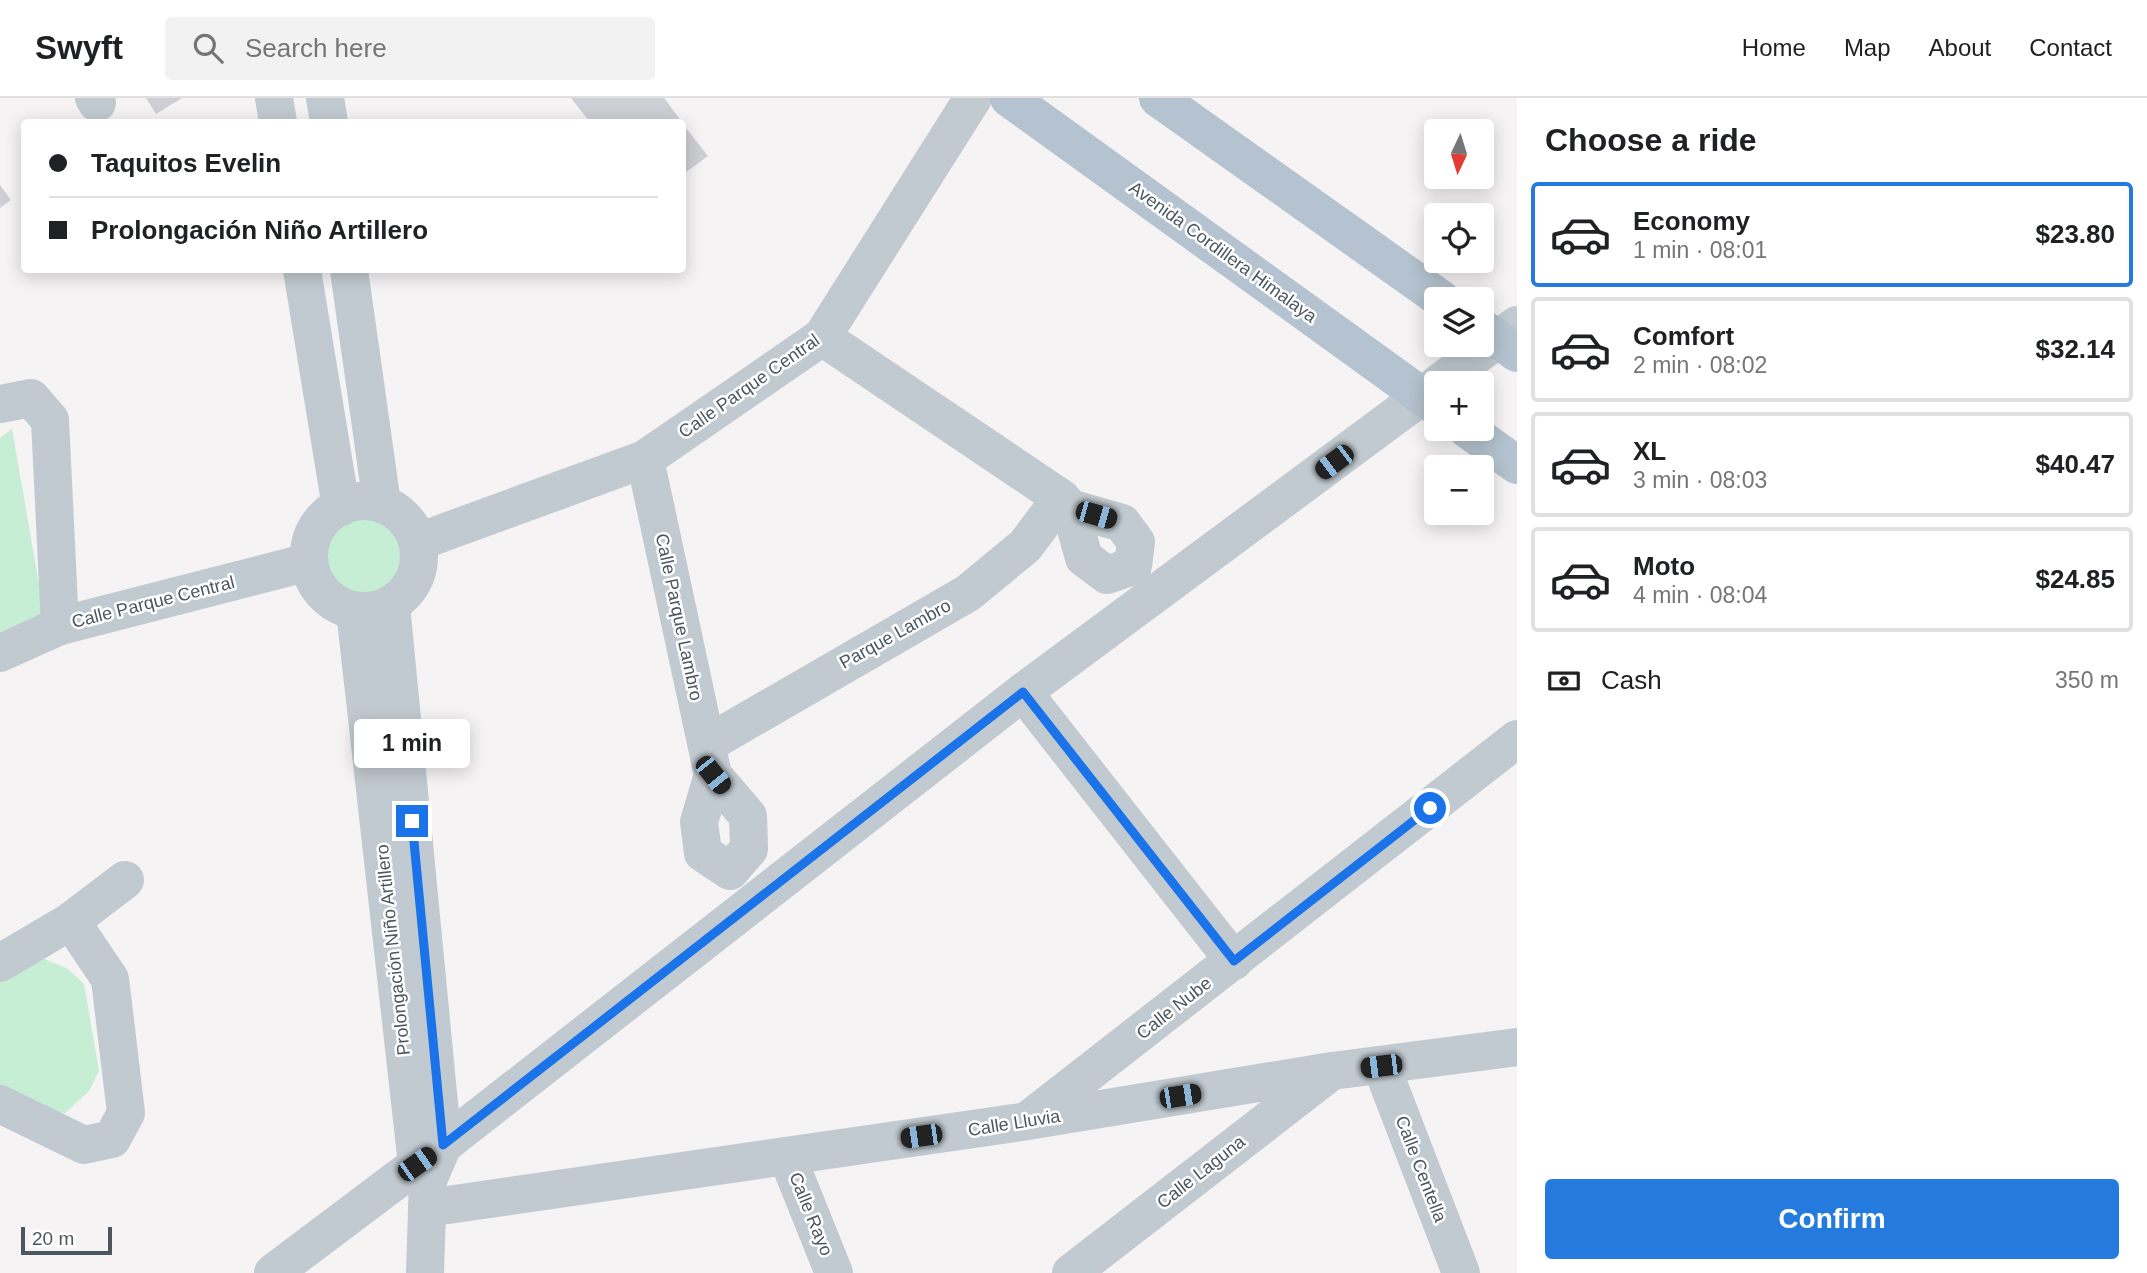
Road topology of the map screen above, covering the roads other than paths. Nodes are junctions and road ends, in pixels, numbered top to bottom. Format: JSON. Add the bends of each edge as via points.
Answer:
{"nodes":[{"id":1,"x":274,"y":98,"type":"edge"},
{"id":2,"x":325,"y":98,"type":"edge"},
{"id":3,"x":973,"y":98,"type":"edge"},
{"id":4,"x":1009,"y":98,"type":"edge"},
{"id":5,"x":1158,"y":98,"type":"edge"},
{"id":6,"x":278,"y":119,"type":"edge"},
{"id":7,"x":328,"y":119,"type":"edge"},
{"id":8,"x":302,"y":273,"type":"edge"},
{"id":9,"x":349,"y":273,"type":"edge"},
{"id":10,"x":1424,"y":287,"type":"edge"},
{"id":11,"x":1503,"y":336,"type":"edge"},
{"id":12,"x":822,"y":337,"type":"junction"},
{"id":13,"x":1461,"y":371,"type":"edge"},
{"id":14,"x":1424,"y":386,"type":"edge"},
{"id":15,"x":1424,"y":400,"type":"edge"},
{"id":16,"x":0,"y":404,"type":"edge"},
{"id":17,"x":1484,"y":441,"type":"edge"},
{"id":18,"x":645,"y":459,"type":"junction"},
{"id":19,"x":1517,"y":465,"type":"edge"},
{"id":20,"x":382,"y":504,"type":"junction"},
{"id":21,"x":341,"y":507,"type":"junction"},
{"id":22,"x":418,"y":542,"type":"junction"},
{"id":23,"x":309,"y":562,"type":"junction"},
{"id":24,"x":373,"y":608,"type":"junction"},
{"id":25,"x":60,"y":626,"type":"junction"},
{"id":26,"x":0,"y":653,"type":"edge"},
{"id":27,"x":1023,"y":692,"type":"junction"},
{"id":28,"x":1517,"y":740,"type":"edge"},
{"id":29,"x":710,"y":759,"type":"joint"},
{"id":30,"x":125,"y":880,"type":"dead end"},
{"id":31,"x":71,"y":921,"type":"junction"},
{"id":32,"x":1234,"y":961,"type":"junction"},
{"id":33,"x":0,"y":963,"type":"edge"},
{"id":34,"x":1517,"y":1047,"type":"edge"},
{"id":35,"x":1381,"y":1066,"type":"junction"},
{"id":36,"x":1332,"y":1071,"type":"junction"},
{"id":37,"x":0,"y":1104,"type":"edge"},
{"id":38,"x":1028,"y":1121,"type":"junction"},
{"id":39,"x":788,"y":1156,"type":"junction"},
{"id":40,"x":429,"y":1174,"type":"junction"},
{"id":41,"x":273,"y":1273,"type":"edge"},
{"id":42,"x":425,"y":1273,"type":"edge"},
{"id":43,"x":834,"y":1273,"type":"edge"},
{"id":44,"x":1070,"y":1273,"type":"edge"},
{"id":45,"x":1461,"y":1273,"type":"edge"}],
"edges":[{"from":1,"to":6,"type":"street"},
{"from":2,"to":7,"type":"street"},
{"from":3,"to":12,"type":"street","name":"Calle Parque Central"},
{"from":4,"to":14,"type":"main road","name":"Avenida Cordillera Himalaya"},
{"from":5,"to":10,"type":"main road"},
{"from":8,"to":21,"type":"street"},
{"from":9,"to":20,"type":"street"},
{"from":11,"to":13,"type":"street"},
{"from":12,"to":18,"type":"street","name":"Calle Parque Central"},
{"from":12,"to":29,"type":"street","name":"Parque Lambro","via":[[1066,503],[1025,546],[968,593]]},
{"from":15,"to":27,"type":"street"},
{"from":16,"to":25,"type":"street","via":[[31,398],[50,420]]},
{"from":17,"to":19,"type":"main road"},
{"from":18,"to":22,"type":"street","name":"Calle Parque Central"},
{"from":18,"to":29,"type":"street","name":"Calle Parque Lambro"},
{"from":20,"to":21,"type":"street","via":[[354,502]]},
{"from":20,"to":22,"type":"street","via":[[398,513]]},
{"from":21,"to":23,"type":"street","via":[[316,529]]},
{"from":22,"to":24,"type":"street","via":[[415,578],[405,593]]},
{"from":23,"to":24,"type":"street","via":[[324,594],[338,605]]},
{"from":23,"to":25,"type":"street","name":"Calle Parque Central"},
{"from":24,"to":40,"type":"street","name":"Prolongación Niño Artillero"},
{"from":25,"to":26,"type":"street","name":"Calle Parque Central"},
{"from":27,"to":32,"type":"street"},
{"from":27,"to":40,"type":"street"},
{"from":28,"to":32,"type":"street","name":"Calle Nube"},
{"from":30,"to":31,"type":"street"},
{"from":31,"to":33,"type":"street"},
{"from":31,"to":37,"type":"street","via":[[110,979],[126,1113],[112,1139],[84,1144]]},
{"from":32,"to":38,"type":"street","name":"Calle Nube"},
{"from":34,"to":35,"type":"street","name":"Calle Lluvia"},
{"from":35,"to":36,"type":"street","name":"Calle Lluvia"},
{"from":35,"to":45,"type":"street","name":"Calle Centella"},
{"from":36,"to":38,"type":"street","name":"Calle Lluvia"},
{"from":36,"to":44,"type":"street","name":"Calle Laguna"},
{"from":38,"to":39,"type":"street","name":"Calle Lluvia"},
{"from":39,"to":40,"type":"street","name":"Calle Lluvia"},
{"from":39,"to":43,"type":"street","name":"Calle Rayo"},
{"from":40,"to":41,"type":"street"},
{"from":40,"to":42,"type":"street","name":"Prolongación Niño Artillero"}]}
